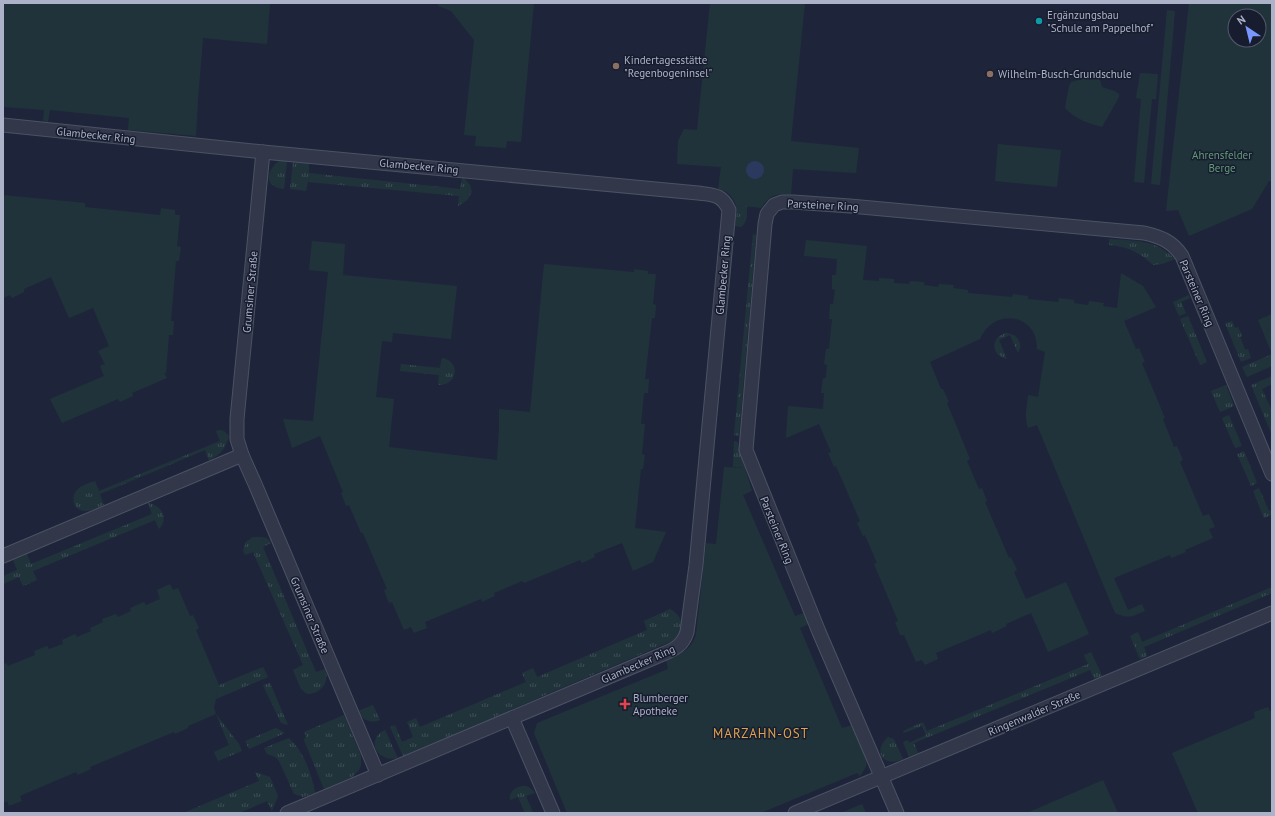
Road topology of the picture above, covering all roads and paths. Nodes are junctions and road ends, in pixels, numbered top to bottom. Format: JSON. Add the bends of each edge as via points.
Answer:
{"nodes":[{"id":1,"x":3,"y":125,"type":"edge"},
{"id":2,"x":263,"y":152,"type":"junction"},
{"id":3,"x":242,"y":455,"type":"junction"},
{"id":4,"x":1272,"y":474,"type":"edge"},
{"id":5,"x":3,"y":556,"type":"edge"},
{"id":6,"x":1272,"y":613,"type":"edge"},
{"id":7,"x":512,"y":718,"type":"junction"},
{"id":8,"x":378,"y":775,"type":"junction"},
{"id":9,"x":882,"y":776,"type":"junction"},
{"id":10,"x":287,"y":813,"type":"edge"},
{"id":11,"x":553,"y":813,"type":"edge"},
{"id":12,"x":795,"y":813,"type":"edge"},
{"id":13,"x":897,"y":813,"type":"edge"}],
"edges":[{"from":1,"to":2,"type":"street","name":"Glambecker Ring"},
{"from":2,"to":3,"type":"street","name":"Grumsiner Straße","via":[[237,420],[237,439]]},
{"from":2,"to":7,"type":"street","name":"Glambecker Ring","via":[[698,193],[720,197],[727,204],[729,210],[696,566],[684,640],[678,648]]},
{"from":3,"to":5,"type":"street"},
{"from":3,"to":8,"type":"street","name":"Grumsiner Straße"},
{"from":4,"to":9,"type":"street","name":"Parsteiner Ring","via":[[1182,256],[1163,238],[1144,233],[850,206],[793,202],[774,205],[767,214],[765,224],[746,450],[819,632]]},
{"from":6,"to":9,"type":"street","name":"Ringenwalder Straße"},
{"from":7,"to":8,"type":"street","name":"Glambecker Ring"},
{"from":7,"to":11,"type":"street"},
{"from":8,"to":10,"type":"street","name":"Glambecker Ring"},
{"from":9,"to":12,"type":"street","name":"Ringenwalder Straße"},
{"from":9,"to":13,"type":"street"}]}
